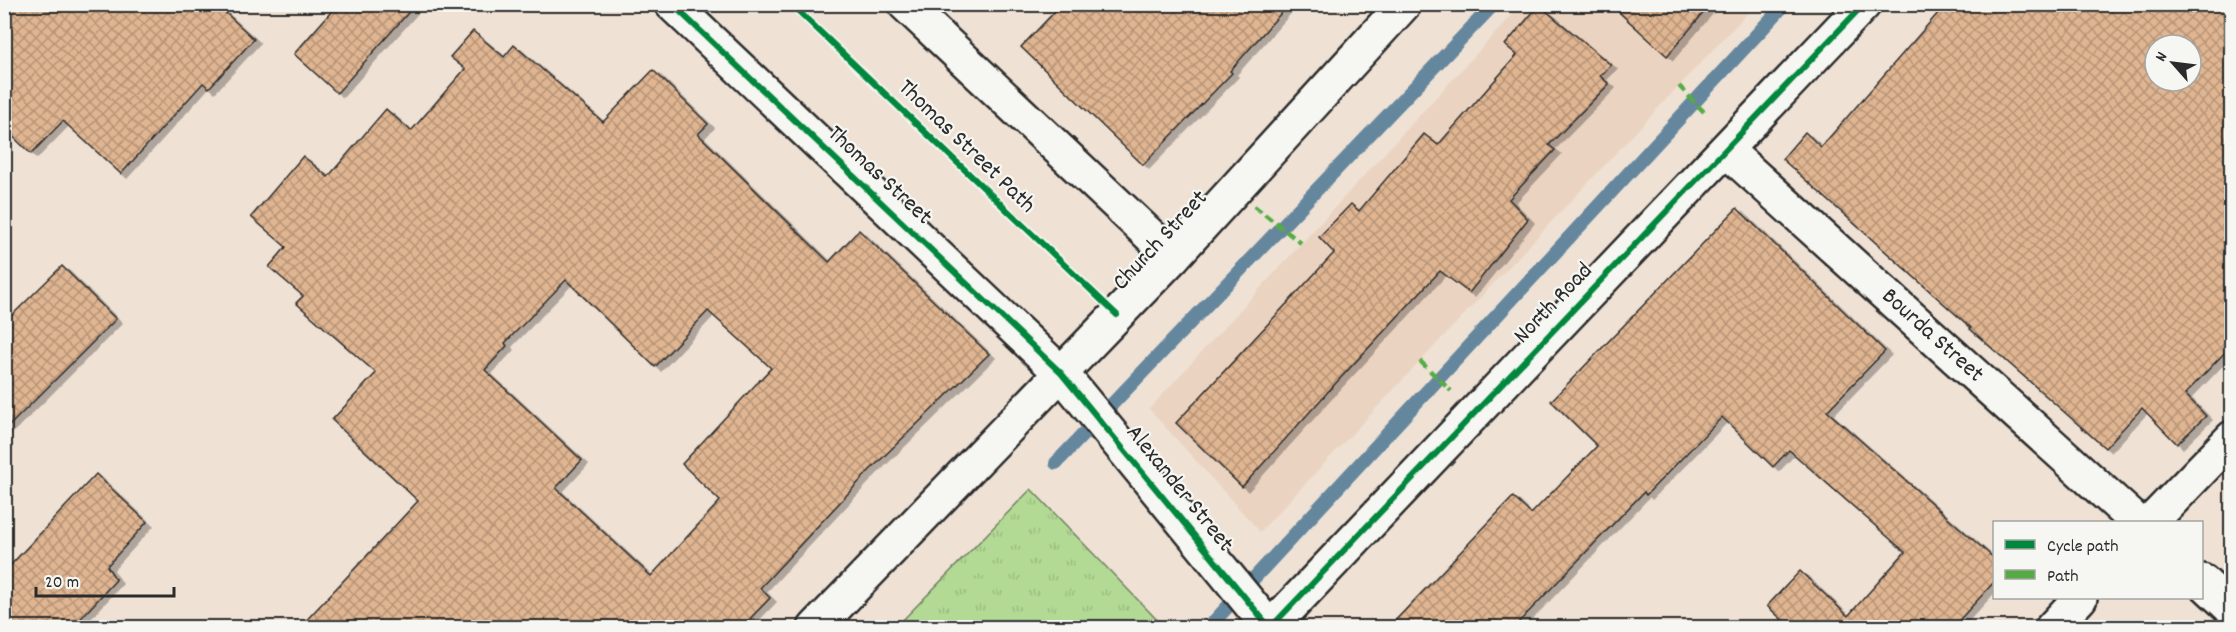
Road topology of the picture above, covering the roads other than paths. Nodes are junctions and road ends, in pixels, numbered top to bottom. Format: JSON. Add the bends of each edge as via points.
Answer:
{"nodes":[{"id":1,"x":672,"y":4,"type":"edge"},
{"id":2,"x":905,"y":4,"type":"edge"},
{"id":3,"x":1404,"y":4,"type":"edge"},
{"id":4,"x":1864,"y":4,"type":"edge"},
{"id":5,"x":1726,"y":150,"type":"junction"},
{"id":6,"x":1173,"y":256,"type":"junction"},
{"id":7,"x":1061,"y":373,"type":"junction"},
{"id":8,"x":2232,"y":438,"type":"edge"},
{"id":9,"x":2136,"y":521,"type":"edge"},
{"id":10,"x":2152,"y":521,"type":"edge"},
{"id":11,"x":2203,"y":582,"type":"edge"},
{"id":12,"x":2078,"y":599,"type":"edge"},
{"id":13,"x":2232,"y":609,"type":"edge"},
{"id":14,"x":815,"y":627,"type":"edge"},
{"id":15,"x":1270,"y":627,"type":"edge"},
{"id":16,"x":2052,"y":627,"type":"edge"}],
"edges":[{"from":1,"to":7,"type":"street","name":"Thomas Street"},
{"from":2,"to":6,"type":"street"},
{"from":3,"to":6,"type":"street","name":"Church Street"},
{"from":4,"to":5,"type":"street","name":"North Road"},
{"from":5,"to":9,"type":"street","name":"Bourda Street"},
{"from":5,"to":15,"type":"street","name":"North Road"},
{"from":6,"to":7,"type":"street","name":"Church Street"},
{"from":7,"to":14,"type":"street","name":"Church Street"},
{"from":7,"to":15,"type":"street","name":"Alexander Street"},
{"from":8,"to":10,"type":"street"},
{"from":11,"to":13,"type":"street"},
{"from":12,"to":16,"type":"street"}]}
